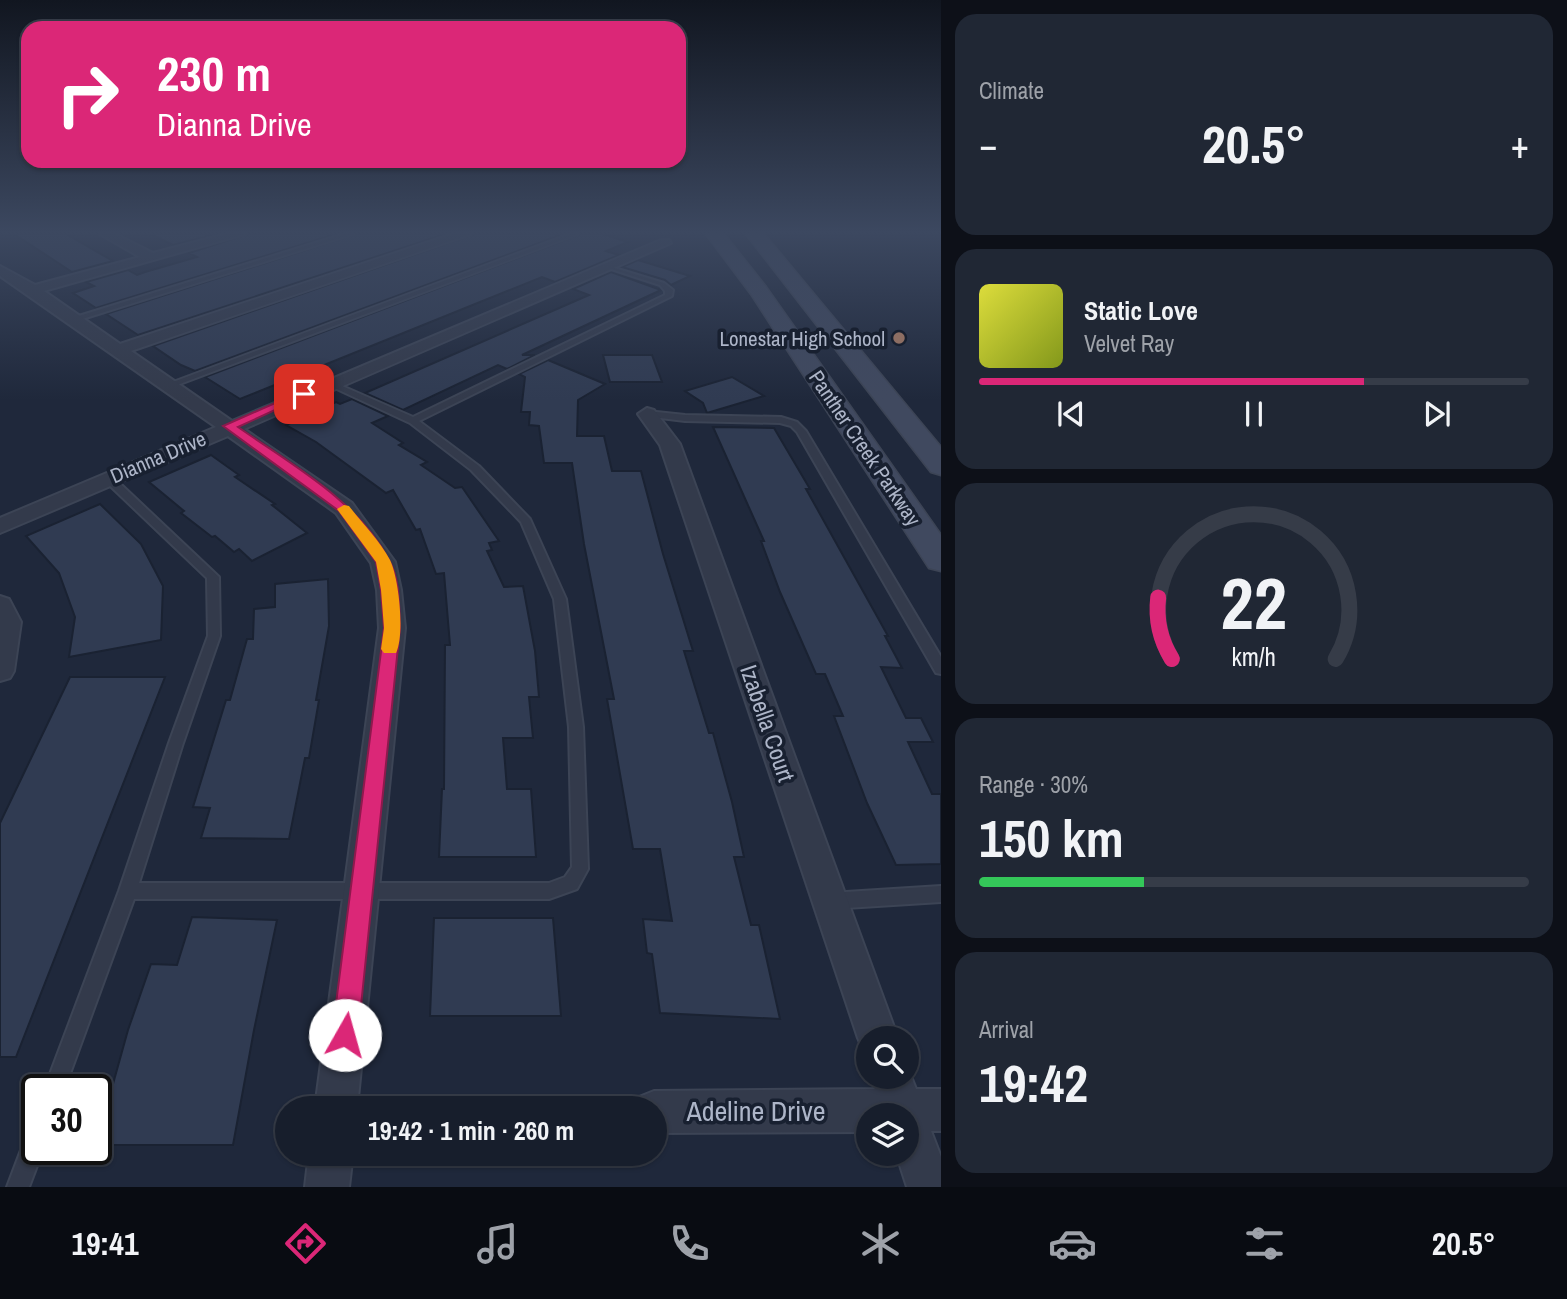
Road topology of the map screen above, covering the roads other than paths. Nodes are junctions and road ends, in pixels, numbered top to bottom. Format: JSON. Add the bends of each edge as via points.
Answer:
{"nodes":[{"id":1,"x":169,"y":289,"type":"edge"},
{"id":2,"x":301,"y":289,"type":"edge"},
{"id":3,"x":426,"y":289,"type":"edge"},
{"id":4,"x":556,"y":289,"type":"edge"},
{"id":5,"x":667,"y":289,"type":"edge"},
{"id":6,"x":758,"y":289,"type":"edge"},
{"id":7,"x":800,"y":289,"type":"edge"},
{"id":8,"x":33,"y":290,"type":"edge"},
{"id":9,"x":73,"y":319,"type":"junction"},
{"id":10,"x":118,"y":351,"type":"junction"},
{"id":11,"x":330,"y":384,"type":"junction"},
{"id":12,"x":169,"y":385,"type":"junction"},
{"id":13,"x":838,"y":408,"type":"junction"},
{"id":14,"x":895,"y":408,"type":"junction"},
{"id":15,"x":647,"y":414,"type":"joint"},
{"id":16,"x":413,"y":421,"type":"junction"},
{"id":17,"x":229,"y":426,"type":"junction"},
{"id":18,"x":940,"y":466,"type":"edge"},
{"id":19,"x":108,"y":478,"type":"junction"},
{"id":20,"x":0,"y":526,"type":"edge"},
{"id":21,"x":940,"y":560,"type":"edge"},
{"id":22,"x":0,"y":605,"type":"edge"},
{"id":23,"x":940,"y":669,"type":"edge"},
{"id":24,"x":0,"y":671,"type":"edge"},
{"id":25,"x":128,"y":891,"type":"junction"},
{"id":26,"x":361,"y":893,"type":"junction"},
{"id":27,"x":940,"y":894,"type":"edge"},
{"id":28,"x":830,"y":901,"type":"junction"},
{"id":29,"x":874,"y":1026,"type":"edge"},
{"id":30,"x":60,"y":1074,"type":"edge"},
{"id":31,"x":337,"y":1096,"type":"edge"},
{"id":32,"x":856,"y":1107,"type":"edge"},
{"id":33,"x":667,"y":1112,"type":"edge"},
{"id":34,"x":919,"y":1146,"type":"edge"},
{"id":35,"x":26,"y":1165,"type":"edge"},
{"id":36,"x":329,"y":1166,"type":"edge"},
{"id":37,"x":18,"y":1187,"type":"edge"},
{"id":38,"x":327,"y":1187,"type":"edge"},
{"id":39,"x":929,"y":1187,"type":"edge"}],
"edges":[{"from":1,"to":9,"type":"lane"},
{"from":2,"to":10,"type":"street"},
{"from":3,"to":12,"type":"lane"},
{"from":4,"to":11,"type":"street","name":"Dianna Drive"},
{"from":5,"to":16,"type":"lane","via":[[668,296]]},
{"from":6,"to":13,"type":"main road","name":"Panther Creek Parkway"},
{"from":7,"to":14,"type":"main road","name":"Panther Creek Parkway"},
{"from":8,"to":9,"type":"street"},
{"from":9,"to":10,"type":"street"},
{"from":10,"to":12,"type":"street"},
{"from":11,"to":16,"type":"lane"},
{"from":11,"to":17,"type":"street","name":"Dianna Drive"},
{"from":12,"to":17,"type":"street"},
{"from":13,"to":14,"type":"main road"},
{"from":13,"to":21,"type":"main road","name":"Panther Creek Parkway"},
{"from":14,"to":18,"type":"main road","name":"Panther Creek Parkway"},
{"from":15,"to":23,"type":"lane","via":[[794,424]]},
{"from":15,"to":28,"type":"street","name":"Izabella Court","via":[[670,444]]},
{"from":16,"to":26,"type":"lane","via":[[475,468],[526,522],[561,599],[576,727],[580,869],[571,883],[549,891]]},
{"from":17,"to":19,"type":"street","name":"Dianna Drive"},
{"from":17,"to":26,"type":"street","via":[[344,508],[383,562],[392,628]]},
{"from":19,"to":20,"type":"street","name":"Dianna Drive"},
{"from":19,"to":25,"type":"lane","via":[[213,578],[214,636]]},
{"from":22,"to":24,"type":"street","via":[[8,622]]},
{"from":25,"to":26,"type":"lane"},
{"from":25,"to":30,"type":"lane"},
{"from":26,"to":31,"type":"street"},
{"from":27,"to":28,"type":"lane"},
{"from":28,"to":29,"type":"street","name":"Izabella Court"},
{"from":32,"to":33,"type":"street","name":"Adeline Drive"},
{"from":34,"to":39,"type":"street"},
{"from":35,"to":37,"type":"lane"},
{"from":36,"to":38,"type":"street"}]}
